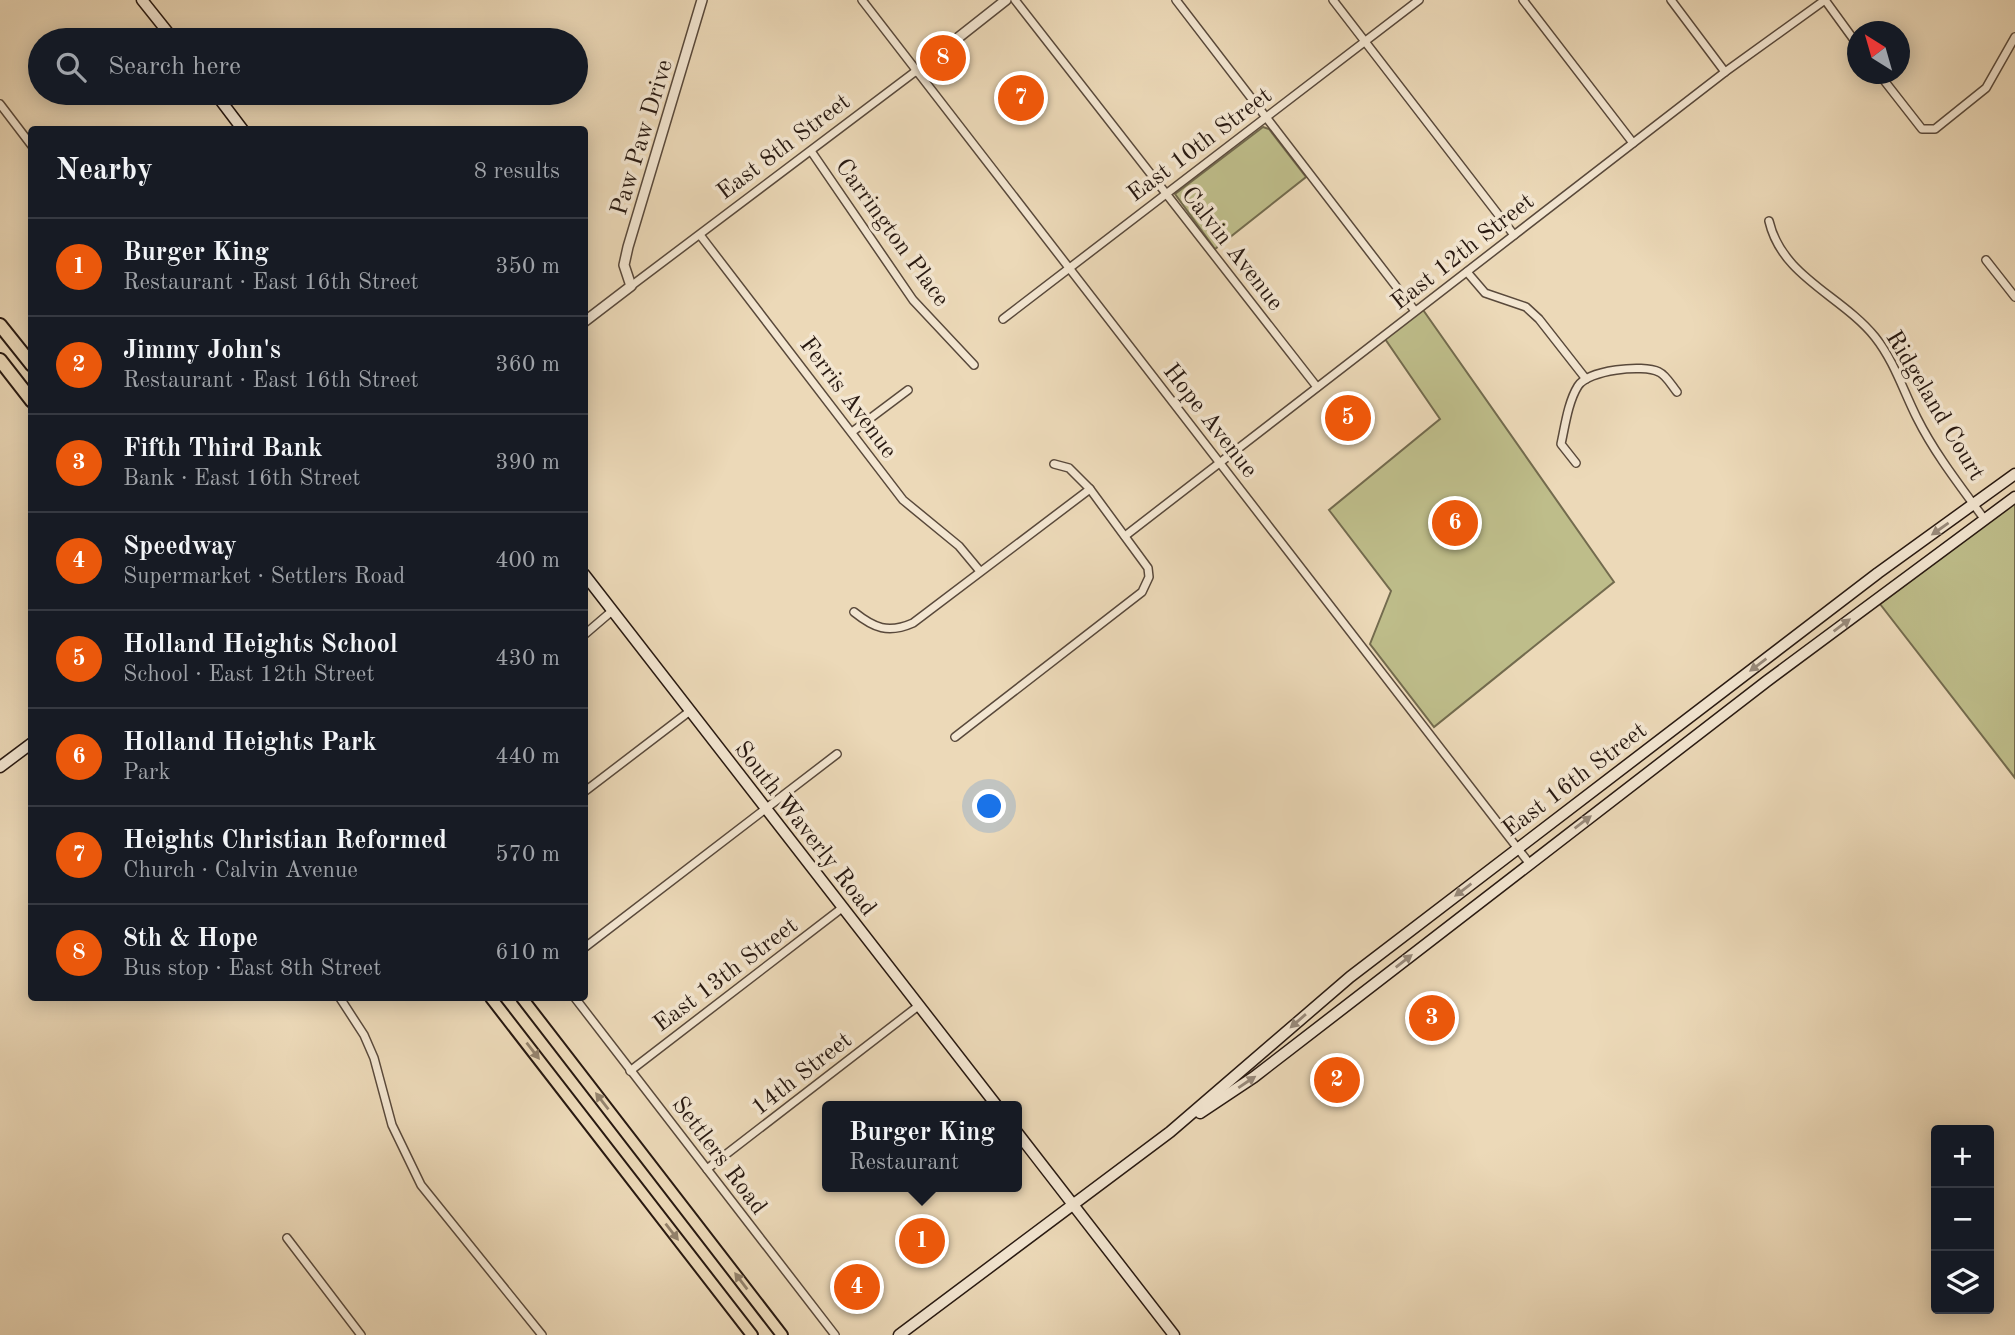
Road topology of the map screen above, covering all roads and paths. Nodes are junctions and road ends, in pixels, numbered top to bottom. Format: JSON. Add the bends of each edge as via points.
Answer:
{"nodes":[{"id":1,"x":142,"y":0,"type":"edge"},
{"id":2,"x":702,"y":0,"type":"edge"},
{"id":3,"x":862,"y":0,"type":"edge"},
{"id":4,"x":1006,"y":0,"type":"edge"},
{"id":5,"x":1015,"y":0,"type":"edge"},
{"id":6,"x":1176,"y":0,"type":"edge"},
{"id":7,"x":1333,"y":0,"type":"edge"},
{"id":8,"x":1419,"y":0,"type":"edge"},
{"id":9,"x":1523,"y":0,"type":"edge"},
{"id":10,"x":1671,"y":0,"type":"edge"},
{"id":11,"x":1825,"y":0,"type":"edge"},
{"id":12,"x":164,"y":28,"type":"edge"},
{"id":13,"x":1847,"y":30,"type":"edge"},
{"id":14,"x":2015,"y":37,"type":"edge"},
{"id":15,"x":1365,"y":41,"type":"junction"},
{"id":16,"x":916,"y":71,"type":"junction"},
{"id":17,"x":1725,"y":72,"type":"junction"},
{"id":18,"x":1887,"y":84,"type":"edge"},
{"id":19,"x":0,"y":104,"type":"edge"},
{"id":20,"x":224,"y":105,"type":"edge"},
{"id":21,"x":1266,"y":118,"type":"junction"},
{"id":22,"x":240,"y":126,"type":"edge"},
{"id":23,"x":28,"y":141,"type":"edge"},
{"id":24,"x":1633,"y":143,"type":"junction"},
{"id":25,"x":811,"y":151,"type":"junction"},
{"id":26,"x":1166,"y":192,"type":"junction"},
{"id":27,"x":1769,"y":221,"type":"dead end"},
{"id":28,"x":700,"y":235,"type":"junction"},
{"id":29,"x":1514,"y":235,"type":"junction"},
{"id":30,"x":1986,"y":260,"type":"dead end"},
{"id":31,"x":1068,"y":269,"type":"junction"},
{"id":32,"x":1466,"y":272,"type":"junction"},
{"id":33,"x":631,"y":286,"type":"junction"},
{"id":34,"x":2015,"y":297,"type":"edge"},
{"id":35,"x":1415,"y":311,"type":"junction"},
{"id":36,"x":588,"y":319,"type":"edge"},
{"id":37,"x":1003,"y":319,"type":"dead end"},
{"id":38,"x":0,"y":325,"type":"edge"},
{"id":39,"x":0,"y":360,"type":"edge"},
{"id":40,"x":28,"y":360,"type":"edge"},
{"id":41,"x":974,"y":365,"type":"dead end"},
{"id":42,"x":1586,"y":379,"type":"junction"},
{"id":43,"x":1317,"y":387,"type":"junction"},
{"id":44,"x":908,"y":390,"type":"dead end"},
{"id":45,"x":1677,"y":392,"type":"dead end"},
{"id":46,"x":28,"y":396,"type":"edge"},
{"id":47,"x":852,"y":432,"type":"junction"},
{"id":48,"x":1220,"y":463,"type":"junction"},
{"id":49,"x":1576,"y":463,"type":"dead end"},
{"id":50,"x":1054,"y":464,"type":"dead end"},
{"id":51,"x":2015,"y":474,"type":"edge"},
{"id":52,"x":1090,"y":489,"type":"junction"},
{"id":53,"x":2015,"y":497,"type":"edge"},
{"id":54,"x":1974,"y":505,"type":"junction"},
{"id":55,"x":1985,"y":520,"type":"junction"},
{"id":56,"x":1125,"y":536,"type":"junction"},
{"id":57,"x":979,"y":570,"type":"junction"},
{"id":58,"x":588,"y":579,"type":"edge"},
{"id":59,"x":612,"y":611,"type":"junction"},
{"id":60,"x":854,"y":612,"type":"dead end"},
{"id":61,"x":588,"y":632,"type":"edge"},
{"id":62,"x":690,"y":711,"type":"junction"},
{"id":63,"x":955,"y":737,"type":"dead end"},
{"id":64,"x":28,"y":746,"type":"edge"},
{"id":65,"x":837,"y":754,"type":"dead end"},
{"id":66,"x":0,"y":767,"type":"edge"},
{"id":67,"x":588,"y":789,"type":"edge"},
{"id":68,"x":766,"y":809,"type":"junction"},
{"id":69,"x":1517,"y":848,"type":"junction"},
{"id":70,"x":1529,"y":863,"type":"junction"},
{"id":71,"x":842,"y":908,"type":"junction"},
{"id":72,"x":588,"y":945,"type":"edge"},
{"id":73,"x":342,"y":1001,"type":"edge"},
{"id":74,"x":493,"y":1001,"type":"edge"},
{"id":75,"x":524,"y":1001,"type":"edge"},
{"id":76,"x":577,"y":1001,"type":"edge"},
{"id":77,"x":917,"y":1007,"type":"junction"},
{"id":78,"x":630,"y":1071,"type":"junction"},
{"id":79,"x":993,"y":1101,"type":"edge"},
{"id":80,"x":1170,"y":1132,"type":"junction"},
{"id":81,"x":1022,"y":1137,"type":"edge"},
{"id":82,"x":707,"y":1168,"type":"junction"},
{"id":83,"x":677,"y":1198,"type":"junction"},
{"id":84,"x":1074,"y":1204,"type":"junction"},
{"id":85,"x":657,"y":1212,"type":"junction"},
{"id":86,"x":287,"y":1238,"type":"dead end"},
{"id":87,"x":360,"y":1335,"type":"edge"},
{"id":88,"x":542,"y":1335,"type":"edge"},
{"id":89,"x":752,"y":1335,"type":"edge"},
{"id":90,"x":782,"y":1335,"type":"edge"},
{"id":91,"x":835,"y":1335,"type":"edge"},
{"id":92,"x":899,"y":1335,"type":"edge"},
{"id":93,"x":1174,"y":1335,"type":"edge"}],
"edges":[{"from":1,"to":12,"type":"main road"},
{"from":2,"to":33,"type":"street","name":"Paw Paw Drive","via":[[628,247],[624,265]]},
{"from":3,"to":16,"type":"street","name":"Hope Avenue"},
{"from":4,"to":16,"type":"street","name":"East 8th Street"},
{"from":5,"to":26,"type":"street","name":"Calvin Avenue"},
{"from":6,"to":21,"type":"street"},
{"from":7,"to":15,"type":"street"},
{"from":8,"to":15,"type":"street","name":"East 10th Street"},
{"from":9,"to":24,"type":"street"},
{"from":10,"to":17,"type":"street"},
{"from":11,"to":13,"type":"street"},
{"from":11,"to":17,"type":"street","name":"East 12th Street"},
{"from":14,"to":18,"type":"street","via":[[1986,88],[1935,129],[1922,129]]},
{"from":15,"to":21,"type":"street","name":"East 10th Street"},
{"from":15,"to":29,"type":"street"},
{"from":16,"to":25,"type":"street","name":"East 8th Street"},
{"from":16,"to":31,"type":"street","name":"Hope Avenue"},
{"from":17,"to":24,"type":"street","name":"East 12th Street"},
{"from":19,"to":23,"type":"street"},
{"from":20,"to":22,"type":"main road"},
{"from":21,"to":26,"type":"street","name":"East 10th Street"},
{"from":21,"to":35,"type":"street"},
{"from":24,"to":29,"type":"street","name":"East 12th Street"},
{"from":25,"to":28,"type":"street","name":"East 8th Street"},
{"from":25,"to":41,"type":"street","name":"Carrington Place","via":[[913,300]]},
{"from":26,"to":31,"type":"street","name":"East 10th Street"},
{"from":26,"to":43,"type":"street","name":"Calvin Avenue"},
{"from":27,"to":54,"type":"street","name":"Ridgeland Court","via":[[1773,240],[1798,271],[1873,335],[1896,371],[1917,419]]},
{"from":28,"to":33,"type":"street","name":"East 8th Street"},
{"from":28,"to":47,"type":"street","name":"Ferris Avenue"},
{"from":29,"to":32,"type":"street","name":"East 12th Street"},
{"from":30,"to":34,"type":"street"},
{"from":31,"to":37,"type":"street","name":"East 10th Street"},
{"from":31,"to":48,"type":"street","name":"Hope Avenue"},
{"from":32,"to":35,"type":"street","name":"East 12th Street"},
{"from":32,"to":42,"type":"street","via":[[1485,293],[1526,307]]},
{"from":33,"to":36,"type":"street","name":"East 8th Street"},
{"from":35,"to":43,"type":"street","name":"East 12th Street"},
{"from":38,"to":40,"type":"highway"},
{"from":39,"to":46,"type":"highway"},
{"from":42,"to":45,"type":"street","via":[[1602,371],[1645,369],[1661,372]]},
{"from":42,"to":49,"type":"street","via":[[1578,385],[1561,444]]},
{"from":43,"to":48,"type":"street","name":"East 12th Street"},
{"from":44,"to":47,"type":"street"},
{"from":47,"to":57,"type":"street","name":"Ferris Avenue","via":[[902,500],[959,546]]},
{"from":48,"to":56,"type":"street","name":"East 12th Street"},
{"from":48,"to":69,"type":"street","name":"Hope Avenue"},
{"from":50,"to":52,"type":"street","via":[[1069,468]]},
{"from":51,"to":54,"type":"main road","name":"East 16th Street"},
{"from":52,"to":56,"type":"street"},
{"from":52,"to":57,"type":"street"},
{"from":53,"to":55,"type":"main road","name":"East 16th Street"},
{"from":54,"to":55,"type":"street","name":"Ridgeland Court"},
{"from":54,"to":69,"type":"main road","name":"East 16th Street","one_way":true},
{"from":70,"to":55,"type":"main road","name":"East 16th Street","one_way":true},
{"from":56,"to":63,"type":"street","via":[[1148,568],[1142,592]]},
{"from":57,"to":60,"type":"street","via":[[901,628],[875,627]]},
{"from":58,"to":59,"type":"main road","name":"South Waverly Road"},
{"from":59,"to":61,"type":"street"},
{"from":59,"to":62,"type":"main road","name":"South Waverly Road"},
{"from":62,"to":67,"type":"street"},
{"from":62,"to":68,"type":"main road","name":"South Waverly Road"},
{"from":64,"to":66,"type":"main road"},
{"from":65,"to":68,"type":"street"},
{"from":68,"to":71,"type":"main road","name":"South Waverly Road"},
{"from":68,"to":72,"type":"street"},
{"from":69,"to":70,"type":"street","name":"Hope Avenue"},
{"from":69,"to":80,"type":"main road","name":"East 16th Street","one_way":true,"via":[[1350,977]]},
{"from":80,"to":70,"type":"main road","name":"East 16th Street","one_way":true,"via":[[1254,1077]]},
{"from":71,"to":77,"type":"main road","name":"South Waverly Road"},
{"from":71,"to":78,"type":"street","name":"East 13th Street"},
{"from":73,"to":88,"type":"street","via":[[374,1058],[392,1125],[421,1185]]},
{"from":74,"to":85,"type":"highway","one_way":true},
{"from":83,"to":75,"type":"highway","one_way":true},
{"from":76,"to":78,"type":"street","name":"Settlers Road"},
{"from":77,"to":79,"type":"main road","name":"South Waverly Road"},
{"from":77,"to":82,"type":"street","name":"14th Street"},
{"from":78,"to":82,"type":"street","name":"Settlers Road"},
{"from":80,"to":84,"type":"main road","name":"East 16th Street"},
{"from":81,"to":84,"type":"main road"},
{"from":82,"to":91,"type":"street","name":"Settlers Road"},
{"from":83,"to":85,"type":"highway"},
{"from":90,"to":83,"type":"highway","one_way":true},
{"from":84,"to":92,"type":"main road","name":"East 16th Street"},
{"from":84,"to":93,"type":"main road"},
{"from":85,"to":89,"type":"highway","one_way":true},
{"from":86,"to":87,"type":"street"}]}
